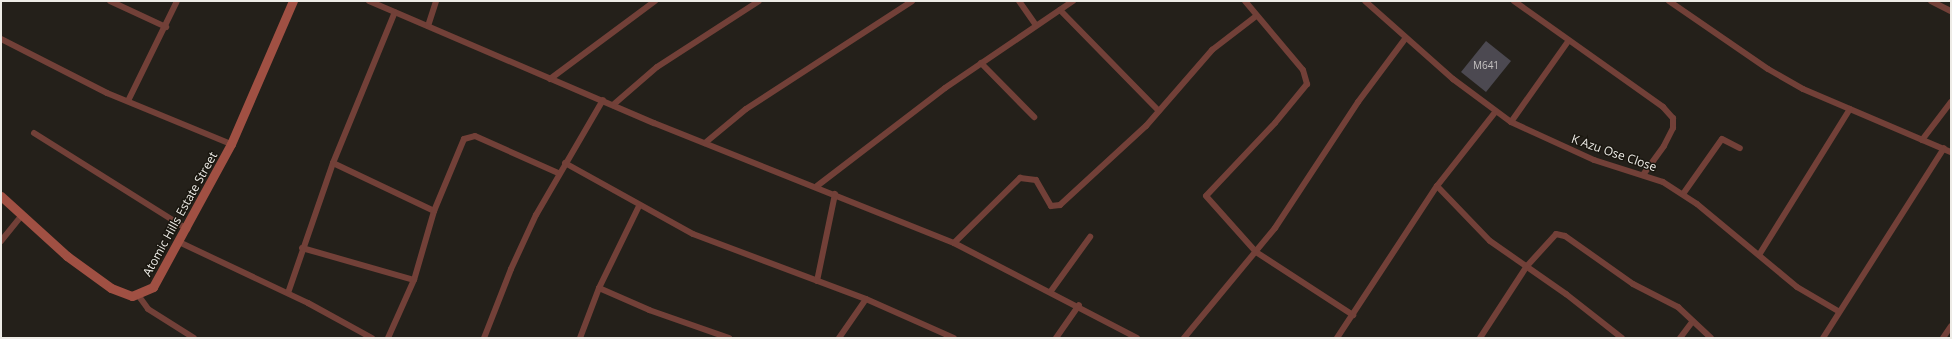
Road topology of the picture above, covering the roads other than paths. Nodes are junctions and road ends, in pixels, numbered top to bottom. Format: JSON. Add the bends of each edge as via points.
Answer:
{"nodes":[{"id":1,"x":110,"y":1,"type":"edge"},
{"id":2,"x":177,"y":1,"type":"edge"},
{"id":3,"x":293,"y":1,"type":"edge"},
{"id":4,"x":368,"y":1,"type":"edge"},
{"id":5,"x":436,"y":1,"type":"edge"},
{"id":6,"x":654,"y":1,"type":"edge"},
{"id":7,"x":759,"y":1,"type":"edge"},
{"id":8,"x":912,"y":1,"type":"edge"},
{"id":9,"x":1019,"y":1,"type":"edge"},
{"id":10,"x":1073,"y":1,"type":"edge"},
{"id":11,"x":1245,"y":1,"type":"edge"},
{"id":12,"x":1365,"y":1,"type":"edge"},
{"id":13,"x":1514,"y":1,"type":"edge"},
{"id":14,"x":1669,"y":1,"type":"edge"},
{"id":15,"x":1931,"y":1,"type":"edge"},
{"id":16,"x":1060,"y":10,"type":"junction"},
{"id":17,"x":1951,"y":11,"type":"edge"},
{"id":18,"x":395,"y":12,"type":"junction"},
{"id":19,"x":1256,"y":16,"type":"junction"},
{"id":20,"x":1036,"y":25,"type":"junction"},
{"id":21,"x":428,"y":26,"type":"junction"},
{"id":22,"x":166,"y":27,"type":"junction"},
{"id":23,"x":1,"y":39,"type":"edge"},
{"id":24,"x":1405,"y":39,"type":"junction"},
{"id":25,"x":1569,"y":40,"type":"junction"},
{"id":26,"x":982,"y":63,"type":"junction"},
{"id":27,"x":550,"y":79,"type":"junction"},
{"id":28,"x":603,"y":100,"type":"junction"},
{"id":29,"x":128,"y":101,"type":"junction"},
{"id":30,"x":1951,"y":102,"type":"edge"},
{"id":31,"x":613,"y":105,"type":"junction"},
{"id":32,"x":1850,"y":109,"type":"junction"},
{"id":33,"x":1159,"y":111,"type":"junction"},
{"id":34,"x":1496,"y":111,"type":"junction"},
{"id":35,"x":1034,"y":117,"type":"dead end"},
{"id":36,"x":1511,"y":122,"type":"junction"},
{"id":37,"x":34,"y":132,"type":"dead end"},
{"id":38,"x":1922,"y":140,"type":"junction"},
{"id":39,"x":705,"y":143,"type":"junction"},
{"id":40,"x":232,"y":144,"type":"junction"},
{"id":41,"x":1740,"y":148,"type":"dead end"},
{"id":42,"x":1944,"y":148,"type":"junction"},
{"id":43,"x":1951,"y":152,"type":"edge"},
{"id":44,"x":333,"y":163,"type":"junction"},
{"id":45,"x":565,"y":163,"type":"junction"},
{"id":46,"x":558,"y":173,"type":"junction"},
{"id":47,"x":1643,"y":175,"type":"junction"},
{"id":48,"x":817,"y":186,"type":"junction"},
{"id":49,"x":1437,"y":186,"type":"junction"},
{"id":50,"x":836,"y":194,"type":"junction"},
{"id":51,"x":1683,"y":194,"type":"junction"},
{"id":52,"x":1,"y":196,"type":"edge"},
{"id":53,"x":639,"y":206,"type":"junction"},
{"id":54,"x":434,"y":211,"type":"junction"},
{"id":55,"x":22,"y":215,"type":"junction"},
{"id":56,"x":186,"y":229,"type":"junction"},
{"id":57,"x":1090,"y":237,"type":"dead end"},
{"id":58,"x":1,"y":241,"type":"edge"},
{"id":59,"x":179,"y":242,"type":"junction"},
{"id":60,"x":954,"y":243,"type":"junction"},
{"id":61,"x":302,"y":248,"type":"junction"},
{"id":62,"x":1256,"y":252,"type":"junction"},
{"id":63,"x":1759,"y":255,"type":"junction"},
{"id":64,"x":1527,"y":266,"type":"junction"},
{"id":65,"x":414,"y":280,"type":"junction"},
{"id":66,"x":817,"y":281,"type":"junction"},
{"id":67,"x":599,"y":288,"type":"junction"},
{"id":68,"x":1051,"y":291,"type":"junction"},
{"id":69,"x":288,"y":293,"type":"junction"},
{"id":70,"x":138,"y":295,"type":"junction"},
{"id":71,"x":866,"y":299,"type":"junction"},
{"id":72,"x":1079,"y":305,"type":"junction"},
{"id":73,"x":1838,"y":311,"type":"junction"},
{"id":74,"x":1353,"y":315,"type":"junction"},
{"id":75,"x":1693,"y":320,"type":"junction"},
{"id":76,"x":1951,"y":326,"type":"edge"},
{"id":77,"x":940,"y":335,"type":"edge"},
{"id":78,"x":194,"y":338,"type":"edge"},
{"id":79,"x":372,"y":338,"type":"edge"},
{"id":80,"x":388,"y":338,"type":"edge"},
{"id":81,"x":484,"y":338,"type":"edge"},
{"id":82,"x":580,"y":338,"type":"edge"},
{"id":83,"x":729,"y":338,"type":"edge"},
{"id":84,"x":839,"y":338,"type":"edge"},
{"id":85,"x":954,"y":338,"type":"edge"},
{"id":86,"x":1056,"y":338,"type":"edge"},
{"id":87,"x":1137,"y":338,"type":"edge"},
{"id":88,"x":1184,"y":338,"type":"edge"},
{"id":89,"x":1337,"y":338,"type":"edge"},
{"id":90,"x":1480,"y":338,"type":"edge"},
{"id":91,"x":1622,"y":338,"type":"edge"},
{"id":92,"x":1680,"y":338,"type":"edge"},
{"id":93,"x":1711,"y":338,"type":"edge"},
{"id":94,"x":1823,"y":338,"type":"edge"},
{"id":95,"x":1943,"y":338,"type":"edge"}],
"edges":[{"from":1,"to":22,"type":"street"},
{"from":2,"to":22,"type":"street"},
{"from":3,"to":40,"type":"street","name":"Atomic Hills Estate Street"},
{"from":4,"to":18,"type":"street"},
{"from":5,"to":21,"type":"street"},
{"from":6,"to":27,"type":"street"},
{"from":7,"to":31,"type":"street","via":[[657,67]]},
{"from":8,"to":39,"type":"street","via":[[746,109]]},
{"from":9,"to":20,"type":"street"},
{"from":10,"to":16,"type":"street"},
{"from":11,"to":19,"type":"street"},
{"from":12,"to":24,"type":"street","name":"K Azu Ose Close"},
{"from":13,"to":25,"type":"street"},
{"from":14,"to":32,"type":"street","via":[[1768,69],[1803,89]]},
{"from":15,"to":17,"type":"street"},
{"from":16,"to":20,"type":"street"},
{"from":16,"to":33,"type":"street"},
{"from":18,"to":21,"type":"street"},
{"from":18,"to":44,"type":"street"},
{"from":19,"to":33,"type":"street","via":[[1212,50]]},
{"from":19,"to":62,"type":"street","via":[[1308,79],[1304,89],[1275,123],[1206,194]]},
{"from":20,"to":26,"type":"street"},
{"from":21,"to":27,"type":"street"},
{"from":22,"to":29,"type":"street"},
{"from":23,"to":29,"type":"street"},
{"from":24,"to":34,"type":"street","name":"K Azu Ose Close"},
{"from":24,"to":62,"type":"street","via":[[1358,102],[1302,190]]},
{"from":25,"to":36,"type":"street"},
{"from":25,"to":47,"type":"street","via":[[1663,107],[1673,118],[1673,128],[1664,146]]},
{"from":26,"to":35,"type":"street"},
{"from":26,"to":48,"type":"street","via":[[879,136]]},
{"from":27,"to":28,"type":"street"},
{"from":28,"to":31,"type":"street"},
{"from":28,"to":45,"type":"street"},
{"from":29,"to":40,"type":"street"},
{"from":30,"to":38,"type":"street"},
{"from":31,"to":39,"type":"street"},
{"from":32,"to":38,"type":"street"},
{"from":32,"to":63,"type":"street"},
{"from":33,"to":60,"type":"street","via":[[1086,184],[1060,205],[1051,206],[1036,180],[1027,177],[1016,180]]},
{"from":34,"to":36,"type":"street","name":"K Azu Ose Close"},
{"from":34,"to":49,"type":"street"},
{"from":36,"to":47,"type":"street","name":"K Azu Ose Close","via":[[1594,160]]},
{"from":37,"to":56,"type":"street"},
{"from":38,"to":42,"type":"street"},
{"from":39,"to":48,"type":"street"},
{"from":40,"to":56,"type":"street","name":"Atomic Hills Estate Street"},
{"from":41,"to":51,"type":"street","via":[[1726,139],[1720,141]]},
{"from":42,"to":43,"type":"street"},
{"from":42,"to":73,"type":"street"},
{"from":44,"to":54,"type":"street"},
{"from":44,"to":61,"type":"street"},
{"from":45,"to":46,"type":"street"},
{"from":45,"to":53,"type":"street"},
{"from":46,"to":54,"type":"street","via":[[470,136],[464,139],[456,154]]},
{"from":46,"to":81,"type":"street","via":[[511,269]]},
{"from":47,"to":51,"type":"street","name":"K Azu Ose Close"},
{"from":48,"to":50,"type":"street"},
{"from":49,"to":64,"type":"street","via":[[1490,241]]},
{"from":49,"to":74,"type":"street"},
{"from":50,"to":60,"type":"street"},
{"from":50,"to":66,"type":"street"},
{"from":51,"to":63,"type":"street","name":"K Azu Ose Close"},
{"from":52,"to":55,"type":"street"},
{"from":53,"to":66,"type":"street","via":[[693,234]]},
{"from":53,"to":67,"type":"street"},
{"from":54,"to":65,"type":"street"},
{"from":55,"to":58,"type":"street"},
{"from":55,"to":70,"type":"street","via":[[86,271],[118,292]]},
{"from":56,"to":59,"type":"street","name":"Atomic Hills Estate Street"},
{"from":57,"to":68,"type":"street"},
{"from":59,"to":69,"type":"street"},
{"from":59,"to":70,"type":"street","name":"Atomic Hills Estate Street","via":[[154,287]]},
{"from":60,"to":68,"type":"street"},
{"from":61,"to":65,"type":"street"},
{"from":61,"to":69,"type":"street"},
{"from":62,"to":74,"type":"street"},
{"from":62,"to":88,"type":"street"},
{"from":63,"to":73,"type":"street","name":"K Azu Ose Close","via":[[1797,288]]},
{"from":64,"to":75,"type":"street","via":[[1550,238],[1556,234],[1564,236],[1633,284],[1672,303]]},
{"from":64,"to":90,"type":"street"},
{"from":64,"to":91,"type":"street"},
{"from":65,"to":80,"type":"street"},
{"from":66,"to":71,"type":"street"},
{"from":67,"to":82,"type":"street"},
{"from":67,"to":83,"type":"street","via":[[649,310]]},
{"from":68,"to":72,"type":"street"},
{"from":69,"to":79,"type":"street"},
{"from":70,"to":78,"type":"street","via":[[148,309]]},
{"from":71,"to":77,"type":"street"},
{"from":71,"to":84,"type":"street"},
{"from":72,"to":86,"type":"street"},
{"from":72,"to":87,"type":"street"},
{"from":73,"to":94,"type":"street"},
{"from":74,"to":89,"type":"street"},
{"from":75,"to":92,"type":"street"},
{"from":75,"to":93,"type":"street"},
{"from":76,"to":95,"type":"street"},
{"from":77,"to":85,"type":"street"}]}
